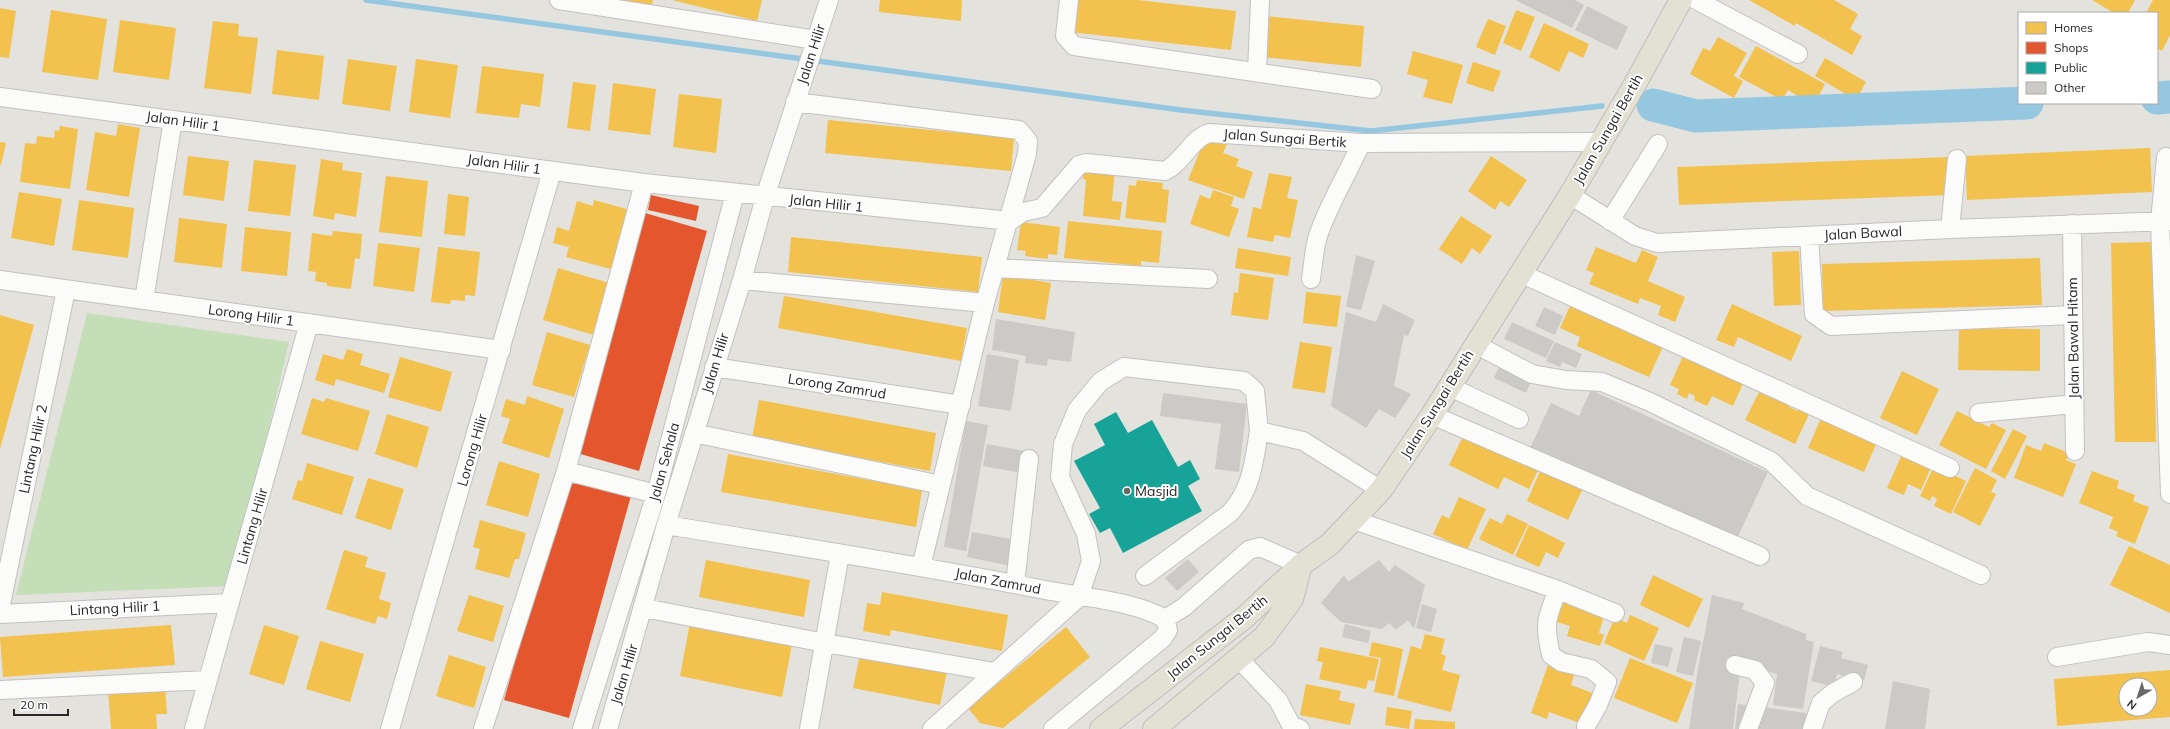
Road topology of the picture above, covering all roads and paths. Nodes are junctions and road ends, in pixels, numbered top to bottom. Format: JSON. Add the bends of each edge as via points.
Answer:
{"nodes":[{"id":1,"x":559,"y":0,"type":"edge"},
{"id":2,"x":829,"y":0,"type":"edge"},
{"id":3,"x":1069,"y":0,"type":"edge"},
{"id":4,"x":1260,"y":0,"type":"edge"},
{"id":5,"x":1681,"y":0,"type":"edge"},
{"id":6,"x":1696,"y":0,"type":"edge"},
{"id":7,"x":652,"y":7,"type":"edge"},
{"id":8,"x":813,"y":52,"type":"junction"},
{"id":9,"x":1798,"y":54,"type":"dead end"},
{"id":10,"x":1257,"y":72,"type":"junction"},
{"id":11,"x":1372,"y":89,"type":"dead end"},
{"id":12,"x":0,"y":97,"type":"edge"},
{"id":13,"x":795,"y":102,"type":"junction"},
{"id":14,"x":173,"y":120,"type":"junction"},
{"id":15,"x":1601,"y":142,"type":"junction"},
{"id":16,"x":1361,"y":143,"type":"junction"},
{"id":17,"x":1658,"y":144,"type":"dead end"},
{"id":18,"x":2166,"y":157,"type":"dead end"},
{"id":19,"x":1957,"y":159,"type":"dead end"},
{"id":20,"x":552,"y":171,"type":"junction"},
{"id":21,"x":644,"y":183,"type":"junction"},
{"id":22,"x":735,"y":193,"type":"junction"},
{"id":23,"x":1570,"y":195,"type":"junction"},
{"id":24,"x":765,"y":197,"type":"junction"},
{"id":25,"x":1010,"y":221,"type":"junction"},
{"id":26,"x":1610,"y":221,"type":"junction"},
{"id":27,"x":2165,"y":222,"type":"edge"},
{"id":28,"x":2072,"y":224,"type":"junction"},
{"id":29,"x":1950,"y":229,"type":"junction"},
{"id":30,"x":1809,"y":236,"type":"junction"},
{"id":31,"x":996,"y":268,"type":"junction"},
{"id":32,"x":1520,"y":273,"type":"junction"},
{"id":33,"x":1208,"y":279,"type":"dead end"},
{"id":34,"x":1311,"y":279,"type":"dead end"},
{"id":35,"x":0,"y":280,"type":"edge"},
{"id":36,"x":742,"y":280,"type":"junction"},
{"id":37,"x":66,"y":290,"type":"junction"},
{"id":38,"x":144,"y":300,"type":"junction"},
{"id":39,"x":985,"y":303,"type":"junction"},
{"id":40,"x":2073,"y":315,"type":"junction"},
{"id":41,"x":309,"y":323,"type":"junction"},
{"id":42,"x":1475,"y":344,"type":"junction"},
{"id":43,"x":502,"y":350,"type":"junction"},
{"id":44,"x":714,"y":367,"type":"junction"},
{"id":45,"x":1450,"y":386,"type":"junction"},
{"id":46,"x":2074,"y":404,"type":"junction"},
{"id":47,"x":961,"y":405,"type":"junction"},
{"id":48,"x":1979,"y":413,"type":"dead end"},
{"id":49,"x":1432,"y":414,"type":"junction"},
{"id":50,"x":1519,"y":418,"type":"dead end"},
{"id":51,"x":1259,"y":431,"type":"junction"},
{"id":52,"x":694,"y":433,"type":"junction"},
{"id":53,"x":2075,"y":451,"type":"dead end"},
{"id":54,"x":1029,"y":459,"type":"dead end"},
{"id":55,"x":1950,"y":468,"type":"dead end"},
{"id":56,"x":566,"y":471,"type":"junction"},
{"id":57,"x":941,"y":485,"type":"junction"},
{"id":58,"x":1381,"y":490,"type":"junction"},
{"id":59,"x":656,"y":494,"type":"junction"},
{"id":60,"x":2170,"y":494,"type":"edge"},
{"id":61,"x":1354,"y":520,"type":"junction"},
{"id":62,"x":666,"y":525,"type":"junction"},
{"id":63,"x":840,"y":554,"type":"junction"},
{"id":64,"x":1760,"y":556,"type":"dead end"},
{"id":65,"x":1302,"y":565,"type":"junction"},
{"id":66,"x":921,"y":566,"type":"junction"},
{"id":67,"x":1981,"y":575,"type":"dead end"},
{"id":68,"x":1145,"y":576,"type":"dead end"},
{"id":69,"x":1015,"y":584,"type":"junction"},
{"id":70,"x":1558,"y":590,"type":"junction"},
{"id":71,"x":1079,"y":597,"type":"junction"},
{"id":72,"x":230,"y":602,"type":"junction"},
{"id":73,"x":644,"y":608,"type":"junction"},
{"id":74,"x":0,"y":609,"type":"edge"},
{"id":75,"x":1615,"y":613,"type":"dead end"},
{"id":76,"x":0,"y":614,"type":"edge"},
{"id":77,"x":1165,"y":619,"type":"junction"},
{"id":78,"x":825,"y":643,"type":"junction"},
{"id":79,"x":2170,"y":645,"type":"edge"},
{"id":80,"x":2057,"y":657,"type":"dead end"},
{"id":81,"x":1238,"y":658,"type":"junction"},
{"id":82,"x":1735,"y":666,"type":"dead end"},
{"id":83,"x":995,"y":672,"type":"junction"},
{"id":84,"x":208,"y":680,"type":"junction"},
{"id":85,"x":1853,"y":682,"type":"dead end"},
{"id":86,"x":0,"y":690,"type":"edge"},
{"id":87,"x":1586,"y":726,"type":"dead end"},
{"id":88,"x":194,"y":729,"type":"edge"},
{"id":89,"x":390,"y":729,"type":"edge"},
{"id":90,"x":483,"y":729,"type":"edge"},
{"id":91,"x":582,"y":729,"type":"edge"},
{"id":92,"x":608,"y":729,"type":"edge"},
{"id":93,"x":809,"y":729,"type":"edge"},
{"id":94,"x":932,"y":729,"type":"edge"},
{"id":95,"x":1053,"y":729,"type":"edge"},
{"id":96,"x":1101,"y":729,"type":"edge"},
{"id":97,"x":1154,"y":729,"type":"edge"},
{"id":98,"x":1300,"y":729,"type":"edge"},
{"id":99,"x":1748,"y":729,"type":"edge"},
{"id":100,"x":1812,"y":729,"type":"edge"}],
"edges":[{"from":1,"to":7,"type":"street"},
{"from":2,"to":8,"type":"street","name":"Jalan Hilir"},
{"from":3,"to":10,"type":"street","via":[[1065,36],[1074,46]]},
{"from":4,"to":10,"type":"street"},
{"from":5,"to":15,"type":"main road","name":"Jalan Sungai Bertih"},
{"from":6,"to":9,"type":"street"},
{"from":7,"to":8,"type":"street"},
{"from":8,"to":13,"type":"street","name":"Jalan Hilir"},
{"from":10,"to":11,"type":"street"},
{"from":12,"to":14,"type":"street","name":"Jalan Hilir 1"},
{"from":13,"to":24,"type":"street","name":"Jalan Hilir"},
{"from":13,"to":25,"type":"street","via":[[1019,130],[1028,142],[1027,154]]},
{"from":14,"to":20,"type":"street","name":"Jalan Hilir 1"},
{"from":14,"to":38,"type":"street"},
{"from":15,"to":16,"type":"street","name":"Jalan Sungai Bertik"},
{"from":15,"to":23,"type":"main road","name":"Jalan Sungai Bertih"},
{"from":16,"to":25,"type":"street","name":"Jalan Sungai Bertik","via":[[1209,133],[1201,136],[1173,167],[1165,171],[1086,163],[1078,165],[1042,208],[1023,212]]},
{"from":16,"to":34,"type":"street","via":[[1347,176],[1331,203],[1318,237]]},
{"from":17,"to":26,"type":"street"},
{"from":18,"to":27,"type":"street"},
{"from":19,"to":29,"type":"street"},
{"from":20,"to":21,"type":"street","name":"Jalan Hilir 1"},
{"from":20,"to":43,"type":"street","name":"Lorong Hilir"},
{"from":21,"to":22,"type":"street","name":"Jalan Hilir 1"},
{"from":21,"to":56,"type":"street"},
{"from":22,"to":24,"type":"street","name":"Jalan Hilir 1"},
{"from":22,"to":59,"type":"street","name":"Jalan Sehala"},
{"from":23,"to":26,"type":"street","name":"Jalan Bawal"},
{"from":23,"to":32,"type":"main road","name":"Jalan Sungai Bertih"},
{"from":24,"to":25,"type":"street","name":"Jalan Hilir 1"},
{"from":24,"to":36,"type":"street","name":"Jalan Hilir"},
{"from":25,"to":31,"type":"street"},
{"from":26,"to":30,"type":"street","name":"Jalan Bawal","via":[[1635,236],[1657,243]]},
{"from":27,"to":28,"type":"street","name":"Jalan Bawal"},
{"from":27,"to":60,"type":"street"},
{"from":28,"to":29,"type":"street","name":"Jalan Bawal"},
{"from":28,"to":40,"type":"street","name":"Jalan Bawal Hitam"},
{"from":29,"to":30,"type":"street","name":"Jalan Bawal"},
{"from":30,"to":40,"type":"street","via":[[1814,314],[1831,326]]},
{"from":31,"to":33,"type":"street"},
{"from":31,"to":39,"type":"street"},
{"from":32,"to":42,"type":"main road","name":"Jalan Sungai Bertih"},
{"from":32,"to":55,"type":"street"},
{"from":35,"to":37,"type":"street","name":"Lorong Hilir 1"},
{"from":36,"to":39,"type":"street"},
{"from":36,"to":44,"type":"street","name":"Jalan Hilir"},
{"from":37,"to":38,"type":"street","name":"Lorong Hilir 1"},
{"from":37,"to":74,"type":"street","name":"Lintang Hilir 2"},
{"from":38,"to":41,"type":"street","name":"Lorong Hilir 1"},
{"from":39,"to":47,"type":"street"},
{"from":40,"to":46,"type":"street","name":"Jalan Bawal Hitam"},
{"from":41,"to":43,"type":"street","name":"Lorong Hilir 1"},
{"from":41,"to":72,"type":"street","name":"Lintang Hilir"},
{"from":42,"to":45,"type":"main road","name":"Jalan Sungai Bertih"},
{"from":42,"to":67,"type":"street","via":[[1532,374],[1566,380],[1602,382],[1650,402],[1771,461],[1807,496]]},
{"from":43,"to":89,"type":"street","name":"Lorong Hilir"},
{"from":44,"to":47,"type":"street","name":"Lorong Zamrud"},
{"from":44,"to":52,"type":"street","name":"Jalan Hilir"},
{"from":45,"to":49,"type":"main road","name":"Jalan Sungai Bertih"},
{"from":45,"to":50,"type":"street"},
{"from":46,"to":48,"type":"street"},
{"from":46,"to":53,"type":"street","name":"Jalan Bawal Hitam"},
{"from":47,"to":57,"type":"street"},
{"from":49,"to":58,"type":"main road","name":"Jalan Sungai Bertih"},
{"from":49,"to":64,"type":"street"},
{"from":51,"to":58,"type":"street","via":[[1303,441]]},
{"from":51,"to":68,"type":"street","via":[[1251,477],[1239,503],[1230,513]]},
{"from":51,"to":71,"type":"street","via":[[1255,391],[1244,382],[1124,367],[1100,382],[1077,410],[1063,444],[1060,477],[1086,534],[1091,561]]},
{"from":52,"to":57,"type":"street"},
{"from":52,"to":62,"type":"street","name":"Jalan Hilir"},
{"from":54,"to":69,"type":"street"},
{"from":56,"to":59,"type":"street"},
{"from":56,"to":90,"type":"street"},
{"from":57,"to":66,"type":"street"},
{"from":58,"to":61,"type":"main road","name":"Jalan Sungai Bertih"},
{"from":59,"to":91,"type":"street","name":"Jalan Sehala"},
{"from":61,"to":65,"type":"main road","name":"Jalan Sungai Bertih","via":[[1330,544]]},
{"from":61,"to":70,"type":"street"},
{"from":62,"to":63,"type":"street","name":"Jalan Zamrud"},
{"from":62,"to":73,"type":"street","name":"Jalan Hilir"},
{"from":63,"to":66,"type":"street","name":"Jalan Zamrud"},
{"from":63,"to":78,"type":"street"},
{"from":65,"to":77,"type":"street","via":[[1260,547],[1249,550],[1184,607]]},
{"from":65,"to":81,"type":"main road","via":[[1292,599],[1282,615],[1264,637]]},
{"from":65,"to":96,"type":"main road","name":"Jalan Sungai Bertih","via":[[1244,618]]},
{"from":66,"to":69,"type":"street","name":"Jalan Zamrud"},
{"from":69,"to":71,"type":"street","name":"Jalan Zamrud"},
{"from":70,"to":75,"type":"street"},
{"from":70,"to":87,"type":"street","via":[[1547,616],[1546,635],[1551,655],[1562,662],[1591,669],[1607,682]]},
{"from":71,"to":77,"type":"street","name":"Jalan Zamrud","via":[[1129,606],[1155,613]]},
{"from":71,"to":83,"type":"street"},
{"from":72,"to":76,"type":"street","name":"Lintang Hilir 1"},
{"from":72,"to":84,"type":"street","name":"Lintang Hilir"},
{"from":73,"to":78,"type":"street"},
{"from":73,"to":92,"type":"street","name":"Jalan Hilir"},
{"from":77,"to":95,"type":"street","via":[[1168,630],[1163,638]]},
{"from":78,"to":83,"type":"street"},
{"from":78,"to":93,"type":"street"},
{"from":79,"to":80,"type":"street","via":[[2148,642]]},
{"from":81,"to":97,"type":"main road"},
{"from":81,"to":98,"type":"street","via":[[1278,700],[1291,725]]},
{"from":82,"to":99,"type":"street","via":[[1755,670],[1765,683]]},
{"from":83,"to":94,"type":"street"},
{"from":84,"to":86,"type":"street"},
{"from":84,"to":88,"type":"street","name":"Lintang Hilir"},
{"from":85,"to":100,"type":"street","via":[[1821,703]]}]}
